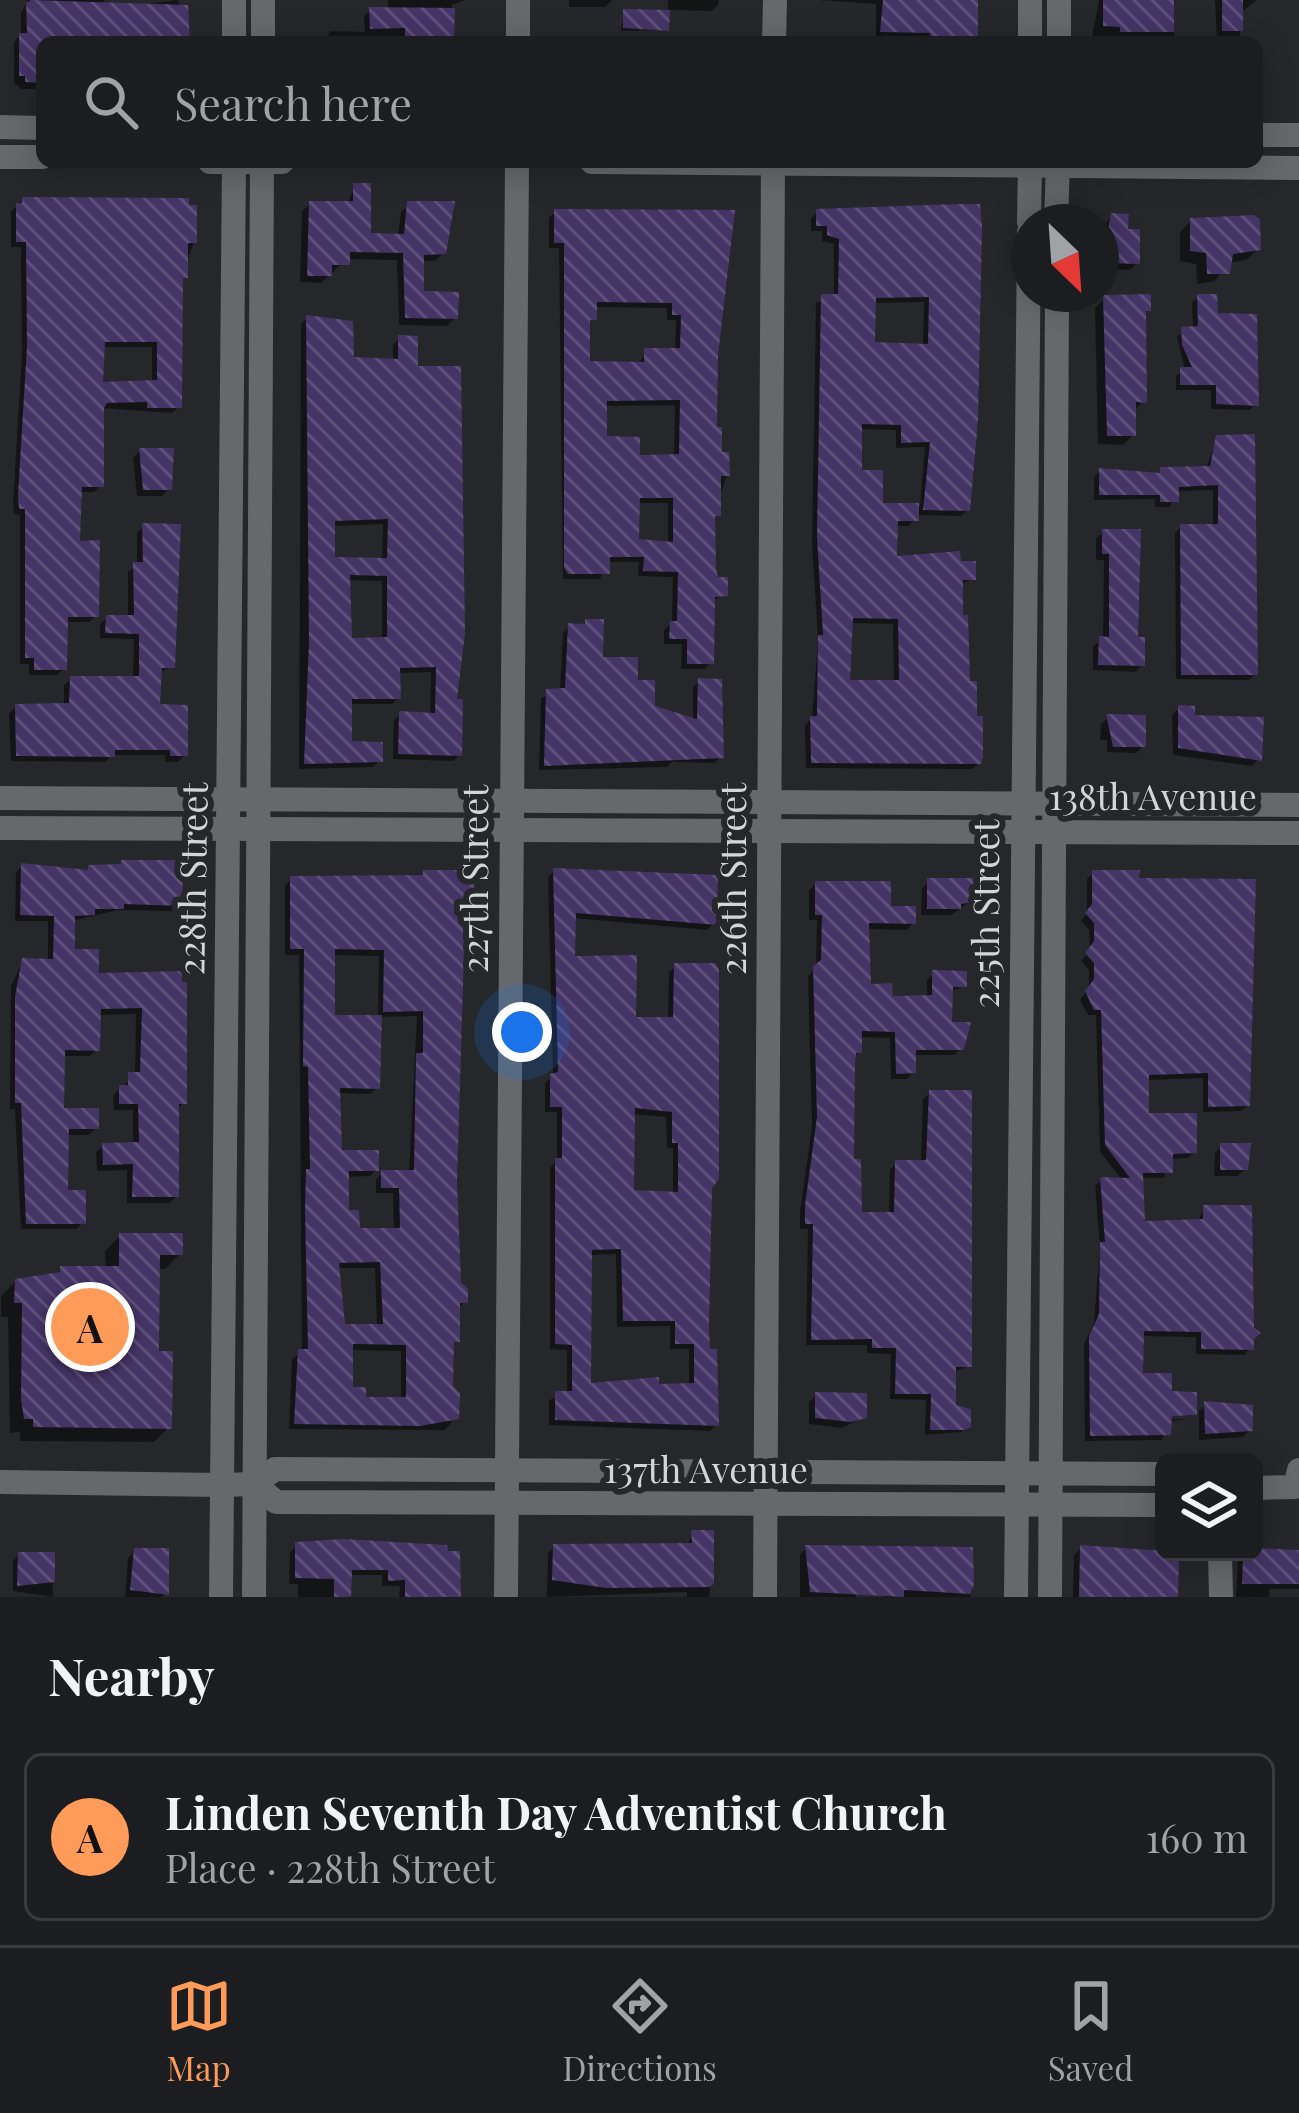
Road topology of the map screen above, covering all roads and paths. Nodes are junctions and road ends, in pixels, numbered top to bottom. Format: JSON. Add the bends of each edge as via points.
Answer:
{"nodes":[{"id":1,"x":234,"y":0,"type":"edge"},
{"id":2,"x":263,"y":0,"type":"edge"},
{"id":3,"x":518,"y":0,"type":"edge"},
{"id":4,"x":775,"y":0,"type":"edge"},
{"id":5,"x":1030,"y":0,"type":"edge"},
{"id":6,"x":1059,"y":0,"type":"edge"},
{"id":7,"x":234,"y":36,"type":"edge"},
{"id":8,"x":263,"y":36,"type":"edge"},
{"id":9,"x":518,"y":36,"type":"edge"},
{"id":10,"x":774,"y":36,"type":"edge"},
{"id":11,"x":1030,"y":36,"type":"edge"},
{"id":12,"x":1059,"y":36,"type":"edge"},
{"id":13,"x":0,"y":127,"type":"edge"},
{"id":14,"x":36,"y":128,"type":"edge"},
{"id":15,"x":1263,"y":135,"type":"edge"},
{"id":16,"x":1299,"y":135,"type":"edge"},
{"id":17,"x":0,"y":157,"type":"edge"},
{"id":18,"x":36,"y":158,"type":"edge"},
{"id":19,"x":1263,"y":167,"type":"edge"},
{"id":20,"x":234,"y":168,"type":"edge"},
{"id":21,"x":262,"y":168,"type":"edge"},
{"id":22,"x":517,"y":168,"type":"edge"},
{"id":23,"x":773,"y":168,"type":"edge"},
{"id":24,"x":1030,"y":168,"type":"edge"},
{"id":25,"x":1058,"y":168,"type":"edge"},
{"id":26,"x":1299,"y":168,"type":"edge"},
{"id":27,"x":1029,"y":204,"type":"edge"},
{"id":28,"x":1057,"y":204,"type":"edge"},
{"id":29,"x":1028,"y":312,"type":"edge"},
{"id":30,"x":1057,"y":312,"type":"edge"},
{"id":31,"x":0,"y":799,"type":"edge"},
{"id":32,"x":231,"y":800,"type":"junction"},
{"id":33,"x":260,"y":800,"type":"junction"},
{"id":34,"x":512,"y":802,"type":"junction"},
{"id":35,"x":769,"y":805,"type":"junction"},
{"id":36,"x":1023,"y":805,"type":"junction"},
{"id":37,"x":1056,"y":805,"type":"junction"},
{"id":38,"x":1299,"y":805,"type":"edge"},
{"id":39,"x":0,"y":828,"type":"edge"},
{"id":40,"x":512,"y":831,"type":"junction"},
{"id":41,"x":769,"y":832,"type":"junction"},
{"id":42,"x":230,"y":833,"type":"junction"},
{"id":43,"x":261,"y":833,"type":"junction"},
{"id":44,"x":1024,"y":833,"type":"junction"},
{"id":45,"x":1056,"y":833,"type":"junction"},
{"id":46,"x":1299,"y":833,"type":"edge"},
{"id":47,"x":227,"y":1045,"type":"junction"},
{"id":48,"x":259,"y":1048,"type":"junction"},
{"id":49,"x":224,"y":1259,"type":"junction"},
{"id":50,"x":256,"y":1261,"type":"junction"},
{"id":51,"x":507,"y":1469,"type":"junction"},
{"id":52,"x":1299,"y":1470,"type":"edge"},
{"id":53,"x":1017,"y":1472,"type":"junction"},
{"id":54,"x":1053,"y":1472,"type":"junction"},
{"id":55,"x":766,"y":1473,"type":"junction"},
{"id":56,"x":1155,"y":1474,"type":"edge"},
{"id":57,"x":0,"y":1482,"type":"edge"},
{"id":58,"x":255,"y":1484,"type":"junction"},
{"id":59,"x":221,"y":1485,"type":"junction"},
{"id":60,"x":1263,"y":1488,"type":"edge"},
{"id":61,"x":507,"y":1505,"type":"junction"},
{"id":62,"x":1155,"y":1505,"type":"edge"},
{"id":63,"x":766,"y":1506,"type":"junction"},
{"id":64,"x":1017,"y":1506,"type":"junction"},
{"id":65,"x":1052,"y":1506,"type":"junction"},
{"id":66,"x":1220,"y":1561,"type":"edge"},
{"id":67,"x":221,"y":1597,"type":"edge"},
{"id":68,"x":254,"y":1597,"type":"edge"},
{"id":69,"x":506,"y":1597,"type":"edge"},
{"id":70,"x":765,"y":1597,"type":"edge"},
{"id":71,"x":1016,"y":1597,"type":"edge"},
{"id":72,"x":1050,"y":1597,"type":"edge"},
{"id":73,"x":1221,"y":1597,"type":"edge"}],
"edges":[{"from":1,"to":7,"type":"street"},
{"from":2,"to":8,"type":"street"},
{"from":3,"to":9,"type":"street"},
{"from":4,"to":10,"type":"street"},
{"from":5,"to":11,"type":"street"},
{"from":6,"to":12,"type":"street"},
{"from":13,"to":14,"type":"street"},
{"from":15,"to":16,"type":"street"},
{"from":17,"to":18,"type":"street"},
{"from":19,"to":26,"type":"street"},
{"from":20,"to":32,"type":"street","name":"228th Street"},
{"from":21,"to":33,"type":"street","name":"228th Street"},
{"from":22,"to":34,"type":"street","name":"227th Street"},
{"from":23,"to":35,"type":"street","name":"226th Street"},
{"from":24,"to":27,"type":"street"},
{"from":25,"to":28,"type":"street"},
{"from":29,"to":36,"type":"street","name":"225th Street"},
{"from":30,"to":37,"type":"street","name":"225th Street"},
{"from":31,"to":32,"type":"street","name":"138th Avenue"},
{"from":32,"to":33,"type":"street","name":"138th Avenue"},
{"from":32,"to":42,"type":"street","name":"228th Street"},
{"from":33,"to":34,"type":"street","name":"138th Avenue"},
{"from":33,"to":43,"type":"street","name":"228th Street"},
{"from":34,"to":35,"type":"street","name":"138th Avenue"},
{"from":34,"to":40,"type":"street","name":"227th Street"},
{"from":35,"to":36,"type":"street","name":"138th Avenue"},
{"from":35,"to":41,"type":"street","name":"226th Street"},
{"from":36,"to":37,"type":"street","name":"138th Avenue"},
{"from":36,"to":44,"type":"street","name":"225th Street"},
{"from":37,"to":38,"type":"street","name":"138th Avenue"},
{"from":37,"to":45,"type":"street","name":"225th Street"},
{"from":39,"to":42,"type":"street","name":"138th Avenue"},
{"from":40,"to":41,"type":"street","name":"138th Avenue"},
{"from":40,"to":43,"type":"street","name":"138th Avenue"},
{"from":40,"to":51,"type":"street","name":"227th Street"},
{"from":41,"to":44,"type":"street","name":"138th Avenue"},
{"from":41,"to":55,"type":"street","name":"226th Street"},
{"from":42,"to":43,"type":"street","name":"138th Avenue"},
{"from":42,"to":47,"type":"street","name":"228th Street"},
{"from":43,"to":48,"type":"street","name":"228th Street"},
{"from":44,"to":45,"type":"street","name":"138th Avenue"},
{"from":44,"to":53,"type":"street","name":"225th Street"},
{"from":45,"to":46,"type":"street","name":"138th Avenue"},
{"from":45,"to":54,"type":"street","name":"225th Street"},
{"from":47,"to":48,"type":"street"},
{"from":47,"to":49,"type":"street","name":"228th Street"},
{"from":48,"to":50,"type":"street","name":"228th Street"},
{"from":49,"to":50,"type":"street"},
{"from":49,"to":59,"type":"street","name":"228th Street"},
{"from":50,"to":58,"type":"street","name":"228th Street"},
{"from":51,"to":55,"type":"street","name":"137th Avenue"},
{"from":51,"to":58,"type":"street","name":"137th Avenue","via":[[275,1469]]},
{"from":51,"to":61,"type":"street","name":"227th Street"},
{"from":52,"to":60,"type":"street","via":[[1295,1487]]},
{"from":53,"to":54,"type":"street","name":"137th Avenue"},
{"from":53,"to":55,"type":"street","name":"137th Avenue"},
{"from":53,"to":64,"type":"street","name":"225th Street"},
{"from":54,"to":56,"type":"street","name":"137th Avenue"},
{"from":54,"to":65,"type":"street","name":"225th Street"},
{"from":55,"to":63,"type":"street","name":"226th Street"},
{"from":57,"to":59,"type":"street","name":"137th Avenue"},
{"from":58,"to":59,"type":"street","name":"137th Avenue"},
{"from":58,"to":61,"type":"street","name":"137th Avenue","via":[[276,1502]]},
{"from":58,"to":68,"type":"street","name":"228th Street"},
{"from":59,"to":67,"type":"street","name":"228th Street"},
{"from":61,"to":63,"type":"street","name":"137th Avenue"},
{"from":61,"to":69,"type":"street","name":"227th Street"},
{"from":62,"to":65,"type":"street","name":"137th Avenue"},
{"from":63,"to":64,"type":"street","name":"137th Avenue"},
{"from":63,"to":70,"type":"street","name":"226th Street"},
{"from":64,"to":65,"type":"street","name":"137th Avenue"},
{"from":64,"to":71,"type":"street","name":"225th Street"},
{"from":65,"to":72,"type":"street","name":"225th Street"},
{"from":66,"to":73,"type":"street"}]}
